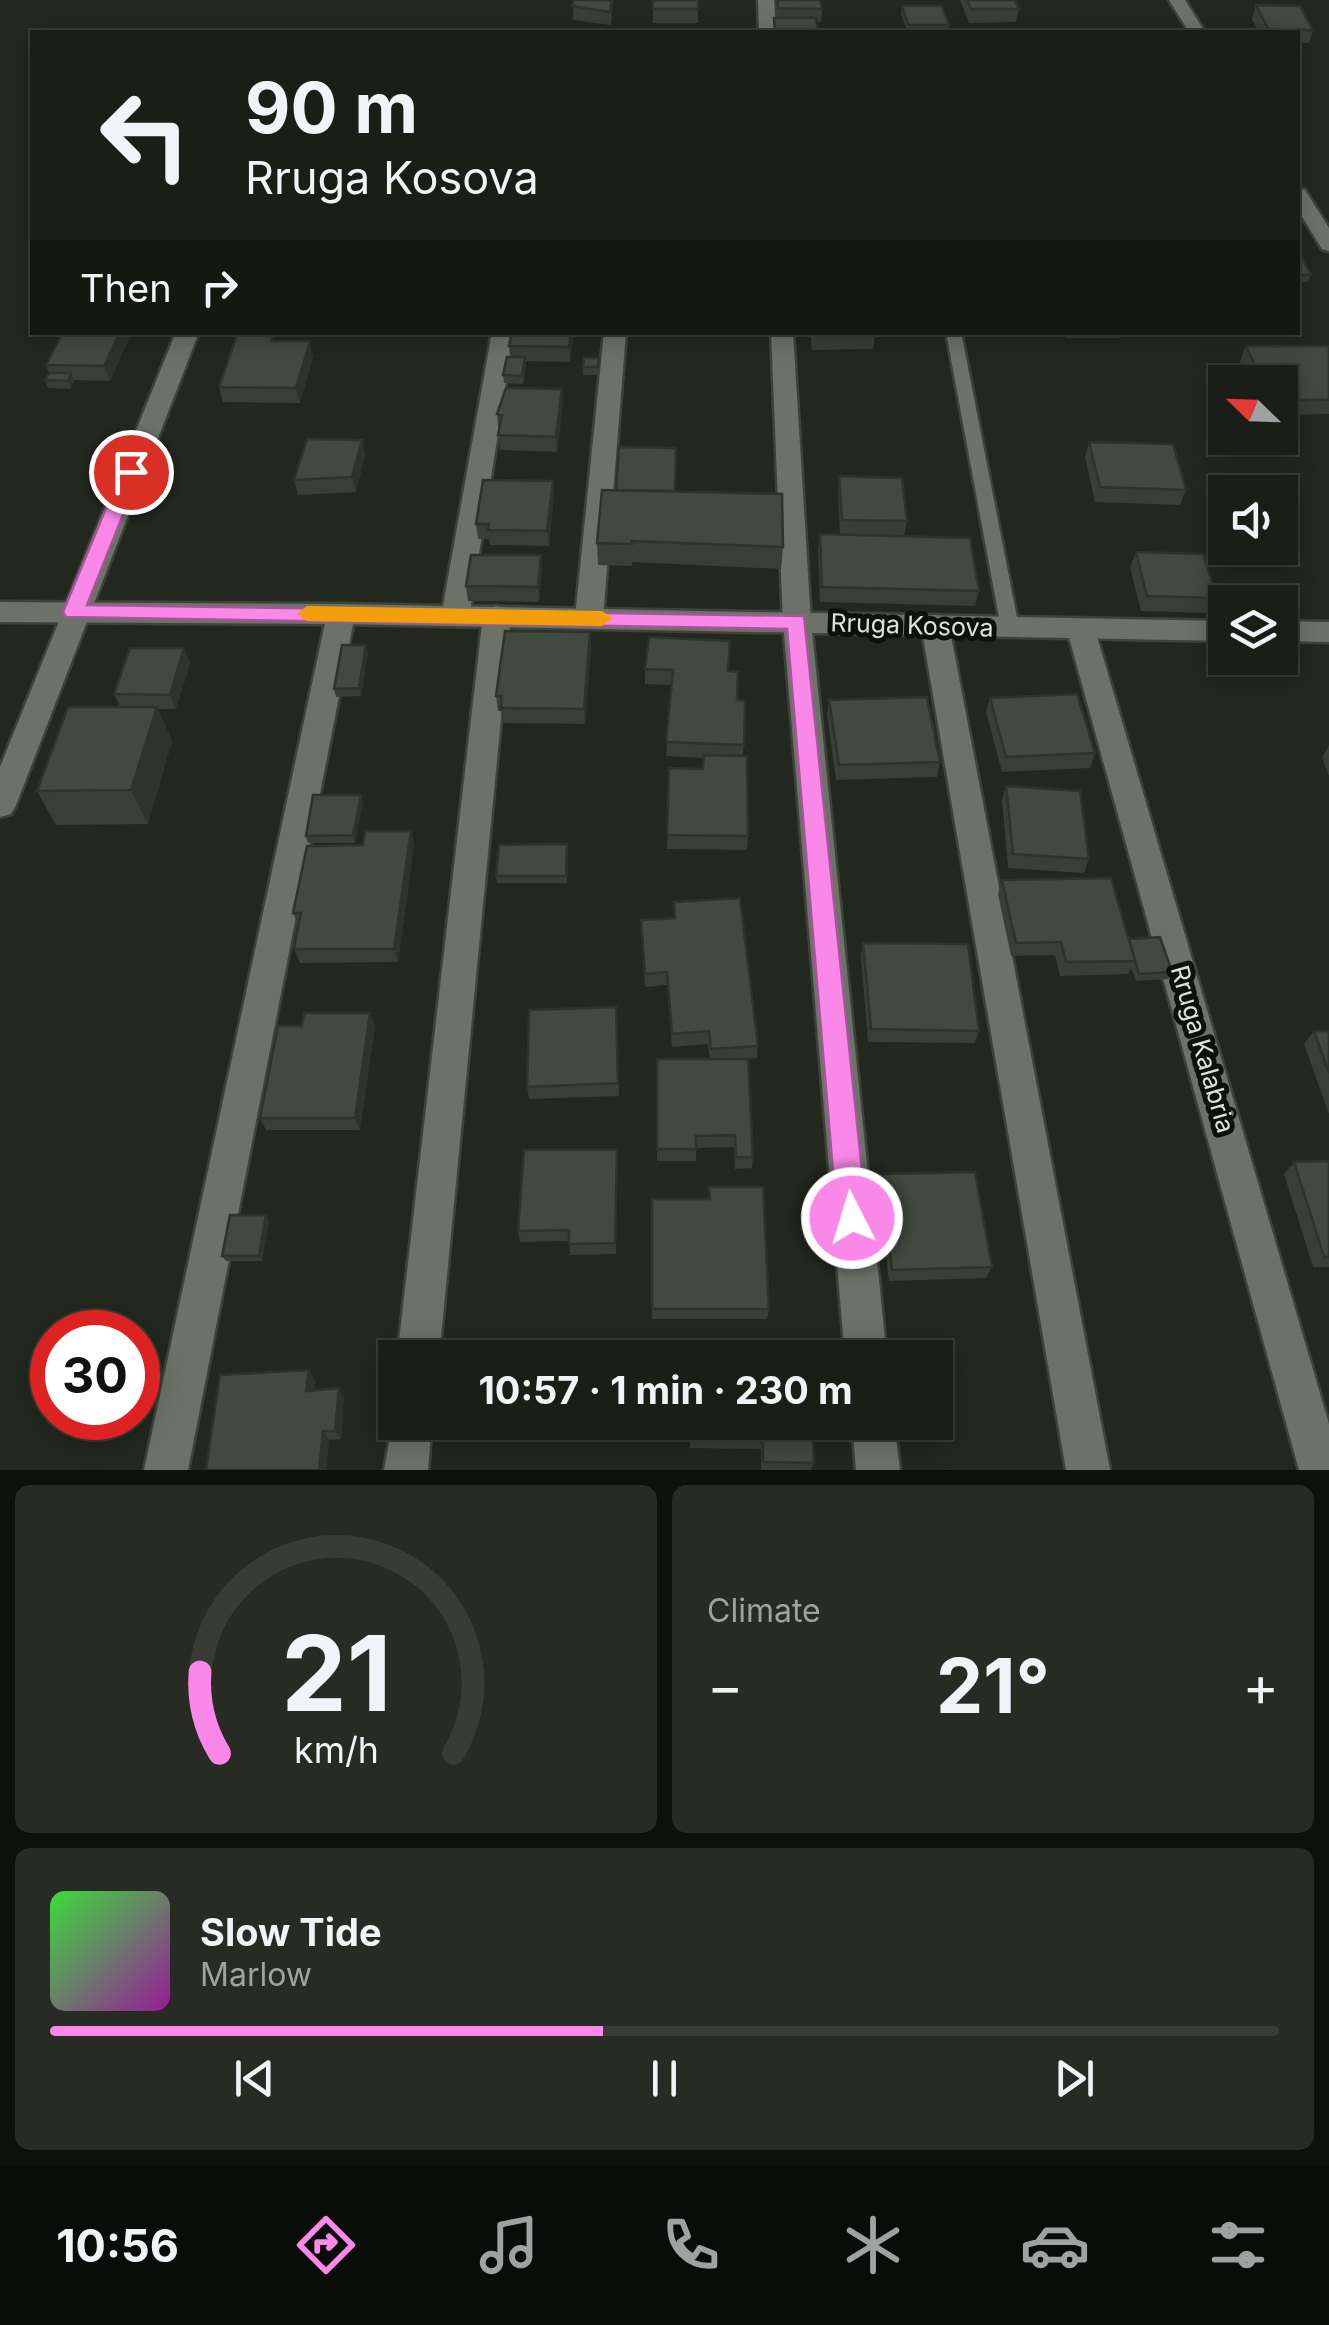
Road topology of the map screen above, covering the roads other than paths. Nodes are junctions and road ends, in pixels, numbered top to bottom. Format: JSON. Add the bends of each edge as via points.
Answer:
{"nodes":[{"id":1,"x":766,"y":0,"type":"edge"},
{"id":2,"x":1177,"y":0,"type":"edge"},
{"id":3,"x":768,"y":30,"type":"edge"},
{"id":4,"x":1196,"y":30,"type":"edge"},
{"id":5,"x":1300,"y":197,"type":"edge"},
{"id":6,"x":1329,"y":245,"type":"edge"},
{"id":7,"x":187,"y":335,"type":"edge"},
{"id":8,"x":502,"y":335,"type":"edge"},
{"id":9,"x":615,"y":335,"type":"edge"},
{"id":10,"x":782,"y":335,"type":"edge"},
{"id":11,"x":954,"y":335,"type":"edge"},
{"id":12,"x":0,"y":612,"type":"edge"},
{"id":13,"x":74,"y":612,"type":"junction"},
{"id":14,"x":341,"y":614,"type":"junction"},
{"id":15,"x":455,"y":616,"type":"junction"},
{"id":16,"x":498,"y":616,"type":"junction"},
{"id":17,"x":589,"y":618,"type":"junction"},
{"id":18,"x":796,"y":622,"type":"junction"},
{"id":19,"x":935,"y":626,"type":"junction"},
{"id":20,"x":1010,"y":628,"type":"junction"},
{"id":21,"x":1081,"y":630,"type":"junction"},
{"id":22,"x":1208,"y":631,"type":"edge"},
{"id":23,"x":1298,"y":631,"type":"edge"},
{"id":24,"x":1329,"y":632,"type":"edge"},
{"id":25,"x":0,"y":805,"type":"edge"},
{"id":26,"x":420,"y":1340,"type":"edge"},
{"id":27,"x":864,"y":1340,"type":"edge"},
{"id":28,"x":409,"y":1440,"type":"edge"},
{"id":29,"x":875,"y":1440,"type":"edge"},
{"id":30,"x":166,"y":1470,"type":"edge"},
{"id":31,"x":406,"y":1470,"type":"edge"},
{"id":32,"x":878,"y":1470,"type":"edge"},
{"id":33,"x":1088,"y":1470,"type":"edge"},
{"id":34,"x":1320,"y":1470,"type":"edge"}],
"edges":[{"from":1,"to":3,"type":"street"},
{"from":2,"to":4,"type":"street"},
{"from":5,"to":6,"type":"street"},
{"from":7,"to":13,"type":"street"},
{"from":8,"to":15,"type":"street"},
{"from":9,"to":17,"type":"street"},
{"from":10,"to":18,"type":"street"},
{"from":11,"to":20,"type":"lane"},
{"from":12,"to":13,"type":"street","name":"Rruga Kosova"},
{"from":13,"to":14,"type":"street","name":"Rruga Kosova"},
{"from":13,"to":25,"type":"street"},
{"from":14,"to":15,"type":"street","name":"Rruga Kosova"},
{"from":14,"to":30,"type":"street"},
{"from":15,"to":16,"type":"street","name":"Rruga Kosova"},
{"from":16,"to":17,"type":"street","name":"Rruga Kosova"},
{"from":16,"to":26,"type":"street"},
{"from":17,"to":18,"type":"street","name":"Rruga Kosova"},
{"from":18,"to":19,"type":"street","name":"Rruga Kosova"},
{"from":18,"to":27,"type":"street"},
{"from":19,"to":20,"type":"street","name":"Rruga Kosova"},
{"from":19,"to":33,"type":"street"},
{"from":20,"to":21,"type":"street","name":"Rruga Kosova"},
{"from":21,"to":22,"type":"street","name":"Rruga Kosova"},
{"from":21,"to":34,"type":"street","name":"Rruga Kalabria"},
{"from":23,"to":24,"type":"street"},
{"from":28,"to":31,"type":"street"},
{"from":29,"to":32,"type":"street"}]}
